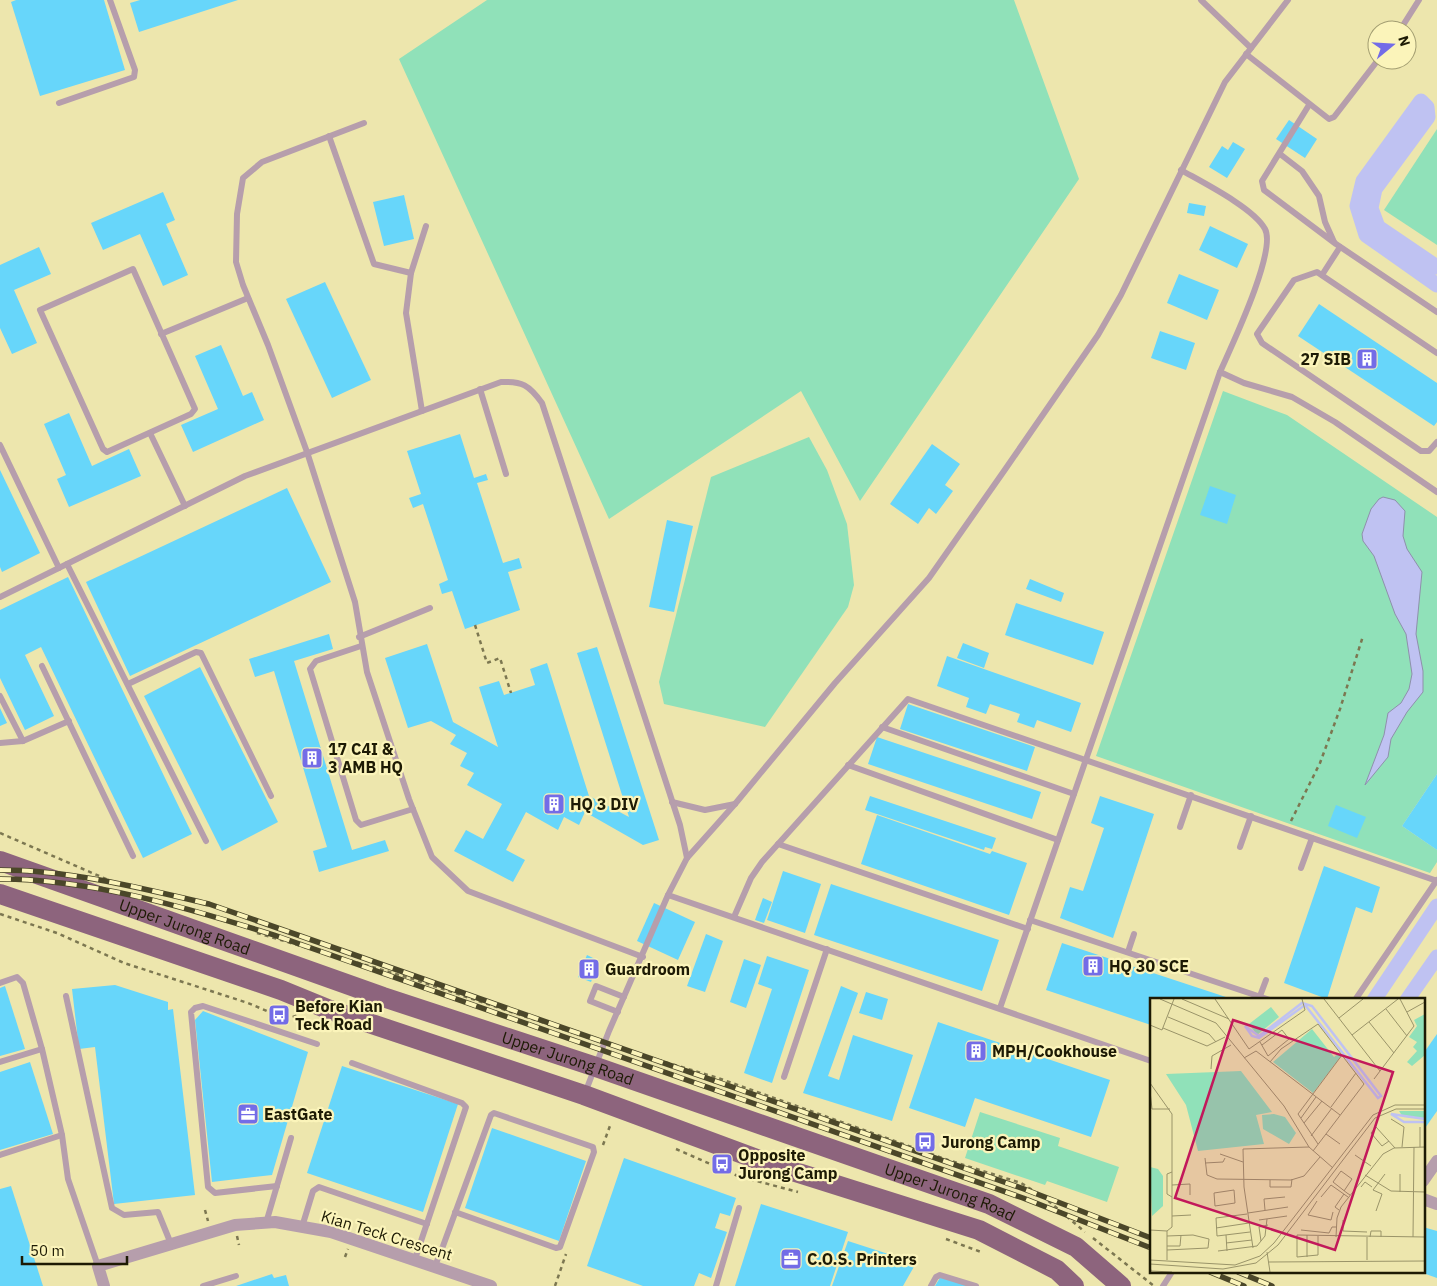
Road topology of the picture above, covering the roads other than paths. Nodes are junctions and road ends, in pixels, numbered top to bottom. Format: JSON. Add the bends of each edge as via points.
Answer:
{"nodes":[{"id":1,"x":110,"y":0,"type":"edge"},
{"id":2,"x":1201,"y":0,"type":"edge"},
{"id":3,"x":1288,"y":0,"type":"edge"},
{"id":4,"x":1419,"y":0,"type":"edge"},
{"id":5,"x":1406,"y":20,"type":"edge"},
{"id":6,"x":1251,"y":48,"type":"junction"},
{"id":7,"x":1246,"y":54,"type":"junction"},
{"id":8,"x":1370,"y":70,"type":"edge"},
{"id":9,"x":59,"y":102,"type":"dead end"},
{"id":10,"x":1309,"y":105,"type":"junction"},
{"id":11,"x":364,"y":123,"type":"dead end"},
{"id":12,"x":329,"y":136,"type":"junction"},
{"id":13,"x":1280,"y":154,"type":"junction"},
{"id":14,"x":1181,"y":170,"type":"junction"},
{"id":15,"x":426,"y":226,"type":"dead end"},
{"id":16,"x":1338,"y":246,"type":"junction"},
{"id":17,"x":410,"y":273,"type":"junction"},
{"id":18,"x":1322,"y":275,"type":"junction"},
{"id":19,"x":248,"y":298,"type":"junction"},
{"id":20,"x":1437,"y":312,"type":"edge"},
{"id":21,"x":161,"y":334,"type":"junction"},
{"id":22,"x":1437,"y":353,"type":"edge"},
{"id":23,"x":1220,"y":372,"type":"junction"},
{"id":24,"x":480,"y":390,"type":"junction"},
{"id":25,"x":422,"y":410,"type":"junction"},
{"id":26,"x":150,"y":433,"type":"junction"},
{"id":27,"x":1437,"y":442,"type":"edge"},
{"id":28,"x":0,"y":444,"type":"edge"},
{"id":29,"x":307,"y":452,"type":"junction"},
{"id":30,"x":506,"y":474,"type":"dead end"},
{"id":31,"x":1437,"y":492,"type":"edge"},
{"id":32,"x":185,"y":506,"type":"junction"},
{"id":33,"x":67,"y":564,"type":"junction"},
{"id":34,"x":59,"y":568,"type":"junction"},
{"id":35,"x":0,"y":597,"type":"edge"},
{"id":36,"x":430,"y":608,"type":"dead end"},
{"id":37,"x":359,"y":637,"type":"junction"},
{"id":38,"x":361,"y":646,"type":"junction"},
{"id":39,"x":42,"y":666,"type":"dead end"},
{"id":40,"x":128,"y":684,"type":"junction"},
{"id":41,"x":0,"y":696,"type":"edge"},
{"id":42,"x":70,"y":720,"type":"junction"},
{"id":43,"x":882,"y":726,"type":"junction"},
{"id":44,"x":23,"y":742,"type":"junction"},
{"id":45,"x":0,"y":743,"type":"edge"},
{"id":46,"x":1086,"y":759,"type":"junction"},
{"id":47,"x":848,"y":765,"type":"junction"},
{"id":48,"x":1074,"y":794,"type":"junction"},
{"id":49,"x":271,"y":796,"type":"dead end"},
{"id":50,"x":1191,"y":796,"type":"junction"},
{"id":51,"x":672,"y":802,"type":"junction"},
{"id":52,"x":735,"y":804,"type":"junction"},
{"id":53,"x":413,"y":809,"type":"junction"},
{"id":54,"x":1251,"y":816,"type":"junction"},
{"id":55,"x":1180,"y":827,"type":"dead end"},
{"id":56,"x":1312,"y":838,"type":"junction"},
{"id":57,"x":1058,"y":840,"type":"junction"},
{"id":58,"x":206,"y":841,"type":"dead end"},
{"id":59,"x":778,"y":844,"type":"junction"},
{"id":60,"x":1240,"y":847,"type":"dead end"},
{"id":61,"x":133,"y":856,"type":"dead end"},
{"id":62,"x":687,"y":858,"type":"junction"},
{"id":63,"x":0,"y":861,"type":"edge"},
{"id":64,"x":1301,"y":868,"type":"dead end"},
{"id":65,"x":1437,"y":881,"type":"edge"},
{"id":66,"x":0,"y":894,"type":"edge"},
{"id":67,"x":668,"y":895,"type":"junction"},
{"id":68,"x":734,"y":917,"type":"junction"},
{"id":69,"x":1030,"y":920,"type":"junction"},
{"id":70,"x":1028,"y":929,"type":"junction"},
{"id":71,"x":1134,"y":934,"type":"dead end"},
{"id":72,"x":826,"y":948,"type":"junction"},
{"id":73,"x":1128,"y":952,"type":"junction"},
{"id":74,"x":642,"y":956,"type":"junction"},
{"id":75,"x":1266,"y":980,"type":"dead end"},
{"id":76,"x":0,"y":982,"type":"edge"},
{"id":77,"x":66,"y":996,"type":"dead end"},
{"id":78,"x":1260,"y":996,"type":"junction"},
{"id":79,"x":624,"y":997,"type":"junction"},
{"id":80,"x":1265,"y":998,"type":"edge"},
{"id":81,"x":1356,"y":998,"type":"edge"},
{"id":82,"x":1000,"y":1008,"type":"junction"},
{"id":83,"x":618,"y":1012,"type":"junction"},
{"id":84,"x":317,"y":1044,"type":"dead end"},
{"id":85,"x":42,"y":1049,"type":"junction"},
{"id":86,"x":1150,"y":1061,"type":"edge"},
{"id":87,"x":0,"y":1062,"type":"edge"},
{"id":88,"x":352,"y":1063,"type":"dead end"},
{"id":89,"x":596,"y":1067,"type":"junction"},
{"id":90,"x":784,"y":1077,"type":"dead end"},
{"id":91,"x":584,"y":1096,"type":"junction"},
{"id":92,"x":62,"y":1134,"type":"junction"},
{"id":93,"x":291,"y":1138,"type":"dead end"},
{"id":94,"x":0,"y":1155,"type":"edge"},
{"id":95,"x":1437,"y":1161,"type":"edge"},
{"id":96,"x":1424,"y":1180,"type":"edge"},
{"id":97,"x":277,"y":1186,"type":"junction"},
{"id":98,"x":1424,"y":1199,"type":"edge"},
{"id":99,"x":1437,"y":1204,"type":"edge"},
{"id":100,"x":739,"y":1208,"type":"dead end"},
{"id":101,"x":455,"y":1212,"type":"junction"},
{"id":102,"x":266,"y":1223,"type":"junction"},
{"id":103,"x":427,"y":1224,"type":"junction"},
{"id":104,"x":302,"y":1227,"type":"junction"},
{"id":105,"x":171,"y":1244,"type":"junction"},
{"id":106,"x":415,"y":1259,"type":"junction"},
{"id":107,"x":98,"y":1266,"type":"junction"},
{"id":108,"x":436,"y":1266,"type":"junction"},
{"id":109,"x":1171,"y":1274,"type":"edge"},
{"id":110,"x":236,"y":1276,"type":"dead end"},
{"id":111,"x":104,"y":1286,"type":"edge"},
{"id":112,"x":203,"y":1286,"type":"edge"},
{"id":113,"x":491,"y":1286,"type":"edge"},
{"id":114,"x":716,"y":1286,"type":"edge"},
{"id":115,"x":930,"y":1286,"type":"edge"},
{"id":116,"x":976,"y":1286,"type":"edge"},
{"id":117,"x":1074,"y":1286,"type":"edge"},
{"id":118,"x":1120,"y":1286,"type":"edge"},
{"id":119,"x":1163,"y":1286,"type":"edge"}],
"edges":[{"from":1,"to":9,"type":"lane","via":[[135,70],[134,78]]},
{"from":2,"to":6,"type":"lane"},
{"from":3,"to":6,"type":"lane"},
{"from":4,"to":5,"type":"lane"},
{"from":6,"to":7,"type":"lane"},
{"from":7,"to":10,"type":"lane"},
{"from":7,"to":14,"type":"lane","via":[[1225,82]]},
{"from":8,"to":10,"type":"lane","via":[[1334,117],[1328,119]]},
{"from":10,"to":13,"type":"lane"},
{"from":11,"to":12,"type":"lane"},
{"from":12,"to":17,"type":"lane","via":[[374,264]]},
{"from":12,"to":19,"type":"lane","via":[[262,162],[243,178],[237,214],[236,262]]},
{"from":13,"to":16,"type":"lane","via":[[1302,171],[1319,196],[1325,222]]},
{"from":13,"to":16,"type":"lane","via":[[1262,181],[1264,190]]},
{"from":14,"to":23,"type":"lane","via":[[1249,213],[1265,229],[1268,244],[1254,289]]},
{"from":14,"to":52,"type":"lane","via":[[1121,295],[1098,335],[929,578],[835,683]]},
{"from":15,"to":17,"type":"lane"},
{"from":16,"to":18,"type":"lane"},
{"from":16,"to":20,"type":"lane"},
{"from":17,"to":25,"type":"lane","via":[[406,313]]},
{"from":18,"to":22,"type":"lane"},
{"from":18,"to":27,"type":"lane","via":[[1314,272],[1294,280],[1258,332],[1262,343],[1421,451],[1429,451]]},
{"from":19,"to":21,"type":"lane"},
{"from":19,"to":29,"type":"lane"},
{"from":21,"to":26,"type":"lane","via":[[195,409],[191,414]]},
{"from":21,"to":26,"type":"lane","via":[[133,269],[40,310],[103,449],[111,451]]},
{"from":23,"to":31,"type":"lane","via":[[1244,383],[1292,397],[1335,422]]},
{"from":23,"to":46,"type":"lane"},
{"from":24,"to":25,"type":"lane"},
{"from":24,"to":30,"type":"lane"},
{"from":24,"to":51,"type":"lane","via":[[501,382],[517,381],[532,390],[542,403]]},
{"from":25,"to":29,"type":"lane"},
{"from":26,"to":32,"type":"lane"},
{"from":28,"to":34,"type":"lane"},
{"from":29,"to":32,"type":"lane","via":[[244,476]]},
{"from":29,"to":37,"type":"lane","via":[[355,602]]},
{"from":32,"to":33,"type":"lane"},
{"from":33,"to":34,"type":"lane"},
{"from":33,"to":40,"type":"lane"},
{"from":34,"to":35,"type":"lane"},
{"from":36,"to":37,"type":"lane"},
{"from":37,"to":38,"type":"lane"},
{"from":38,"to":53,"type":"lane"},
{"from":38,"to":53,"type":"lane","via":[[313,663],[310,669],[356,820],[361,825]]},
{"from":39,"to":42,"type":"lane"},
{"from":40,"to":49,"type":"lane","via":[[196,652],[203,654]]},
{"from":40,"to":58,"type":"lane"},
{"from":41,"to":44,"type":"lane"},
{"from":42,"to":44,"type":"lane"},
{"from":42,"to":61,"type":"lane"},
{"from":43,"to":46,"type":"lane","via":[[905,700],[912,699]]},
{"from":43,"to":47,"type":"lane"},
{"from":43,"to":48,"type":"lane"},
{"from":44,"to":45,"type":"lane"},
{"from":46,"to":48,"type":"lane"},
{"from":46,"to":50,"type":"lane"},
{"from":47,"to":57,"type":"lane"},
{"from":47,"to":59,"type":"lane"},
{"from":48,"to":57,"type":"lane"},
{"from":50,"to":54,"type":"lane"},
{"from":50,"to":55,"type":"lane"},
{"from":51,"to":52,"type":"lane","via":[[705,810]]},
{"from":51,"to":62,"type":"lane"},
{"from":52,"to":62,"type":"lane"},
{"from":53,"to":74,"type":"lane","via":[[432,857],[468,891]]},
{"from":54,"to":56,"type":"lane"},
{"from":54,"to":60,"type":"lane"},
{"from":56,"to":64,"type":"lane"},
{"from":56,"to":65,"type":"lane"},
{"from":57,"to":69,"type":"lane"},
{"from":59,"to":68,"type":"lane","via":[[753,873]]},
{"from":59,"to":70,"type":"lane"},
{"from":62,"to":67,"type":"lane"},
{"from":63,"to":89,"type":"main road","name":"Upper Jurong Road","via":[[382,997]]},
{"from":65,"to":81,"type":"lane"},
{"from":66,"to":91,"type":"main road","name":"Upper Jurong Road"},
{"from":67,"to":68,"type":"lane"},
{"from":67,"to":74,"type":"lane"},
{"from":68,"to":72,"type":"lane"},
{"from":69,"to":70,"type":"lane"},
{"from":69,"to":73,"type":"lane"},
{"from":70,"to":82,"type":"lane"},
{"from":71,"to":73,"type":"lane"},
{"from":72,"to":82,"type":"lane"},
{"from":72,"to":90,"type":"lane"},
{"from":73,"to":78,"type":"lane"},
{"from":74,"to":79,"type":"lane"},
{"from":75,"to":78,"type":"lane"},
{"from":76,"to":85,"type":"lane","via":[[20,979]]},
{"from":77,"to":105,"type":"lane","via":[[112,1208],[124,1215],[158,1212]]},
{"from":78,"to":80,"type":"lane"},
{"from":79,"to":83,"type":"lane"},
{"from":79,"to":83,"type":"lane","via":[[596,986],[590,1001]]},
{"from":82,"to":86,"type":"lane"},
{"from":83,"to":89,"type":"lane"},
{"from":84,"to":97,"type":"lane","via":[[203,1006],[191,1012],[208,1187],[215,1193]]},
{"from":85,"to":87,"type":"lane"},
{"from":85,"to":92,"type":"lane"},
{"from":88,"to":103,"type":"lane","via":[[466,1107]]},
{"from":89,"to":91,"type":"lane"},
{"from":89,"to":118,"type":"main road","name":"Upper Jurong Road","via":[[989,1204],[1076,1247]]},
{"from":91,"to":117,"type":"main road","name":"Upper Jurong Road","via":[[770,1164],[979,1230],[1057,1270]]},
{"from":92,"to":94,"type":"lane"},
{"from":92,"to":107,"type":"lane","via":[[68,1179]]},
{"from":93,"to":97,"type":"lane"},
{"from":95,"to":96,"type":"street"},
{"from":97,"to":102,"type":"lane"},
{"from":98,"to":99,"type":"street"},
{"from":100,"to":114,"type":"lane"},
{"from":101,"to":101,"type":"lane","via":[[494,1113],[593,1147],[594,1152],[560,1247]]},
{"from":101,"to":108,"type":"lane"},
{"from":102,"to":104,"type":"street","name":"Kian Teck Crescent"},
{"from":102,"to":105,"type":"street","name":"Kian Teck Crescent","via":[[235,1225]]},
{"from":103,"to":104,"type":"lane","via":[[319,1187],[313,1191]]},
{"from":103,"to":106,"type":"lane"},
{"from":104,"to":106,"type":"street","name":"Kian Teck Crescent","via":[[331,1232]]},
{"from":105,"to":107,"type":"street","name":"Kian Teck Crescent"},
{"from":106,"to":108,"type":"street","name":"Kian Teck Crescent"},
{"from":107,"to":111,"type":"street"},
{"from":108,"to":113,"type":"street","name":"Kian Teck Crescent"},
{"from":109,"to":119,"type":"lane"},
{"from":110,"to":112,"type":"lane"},
{"from":115,"to":116,"type":"lane","via":[[940,1275]]}]}
